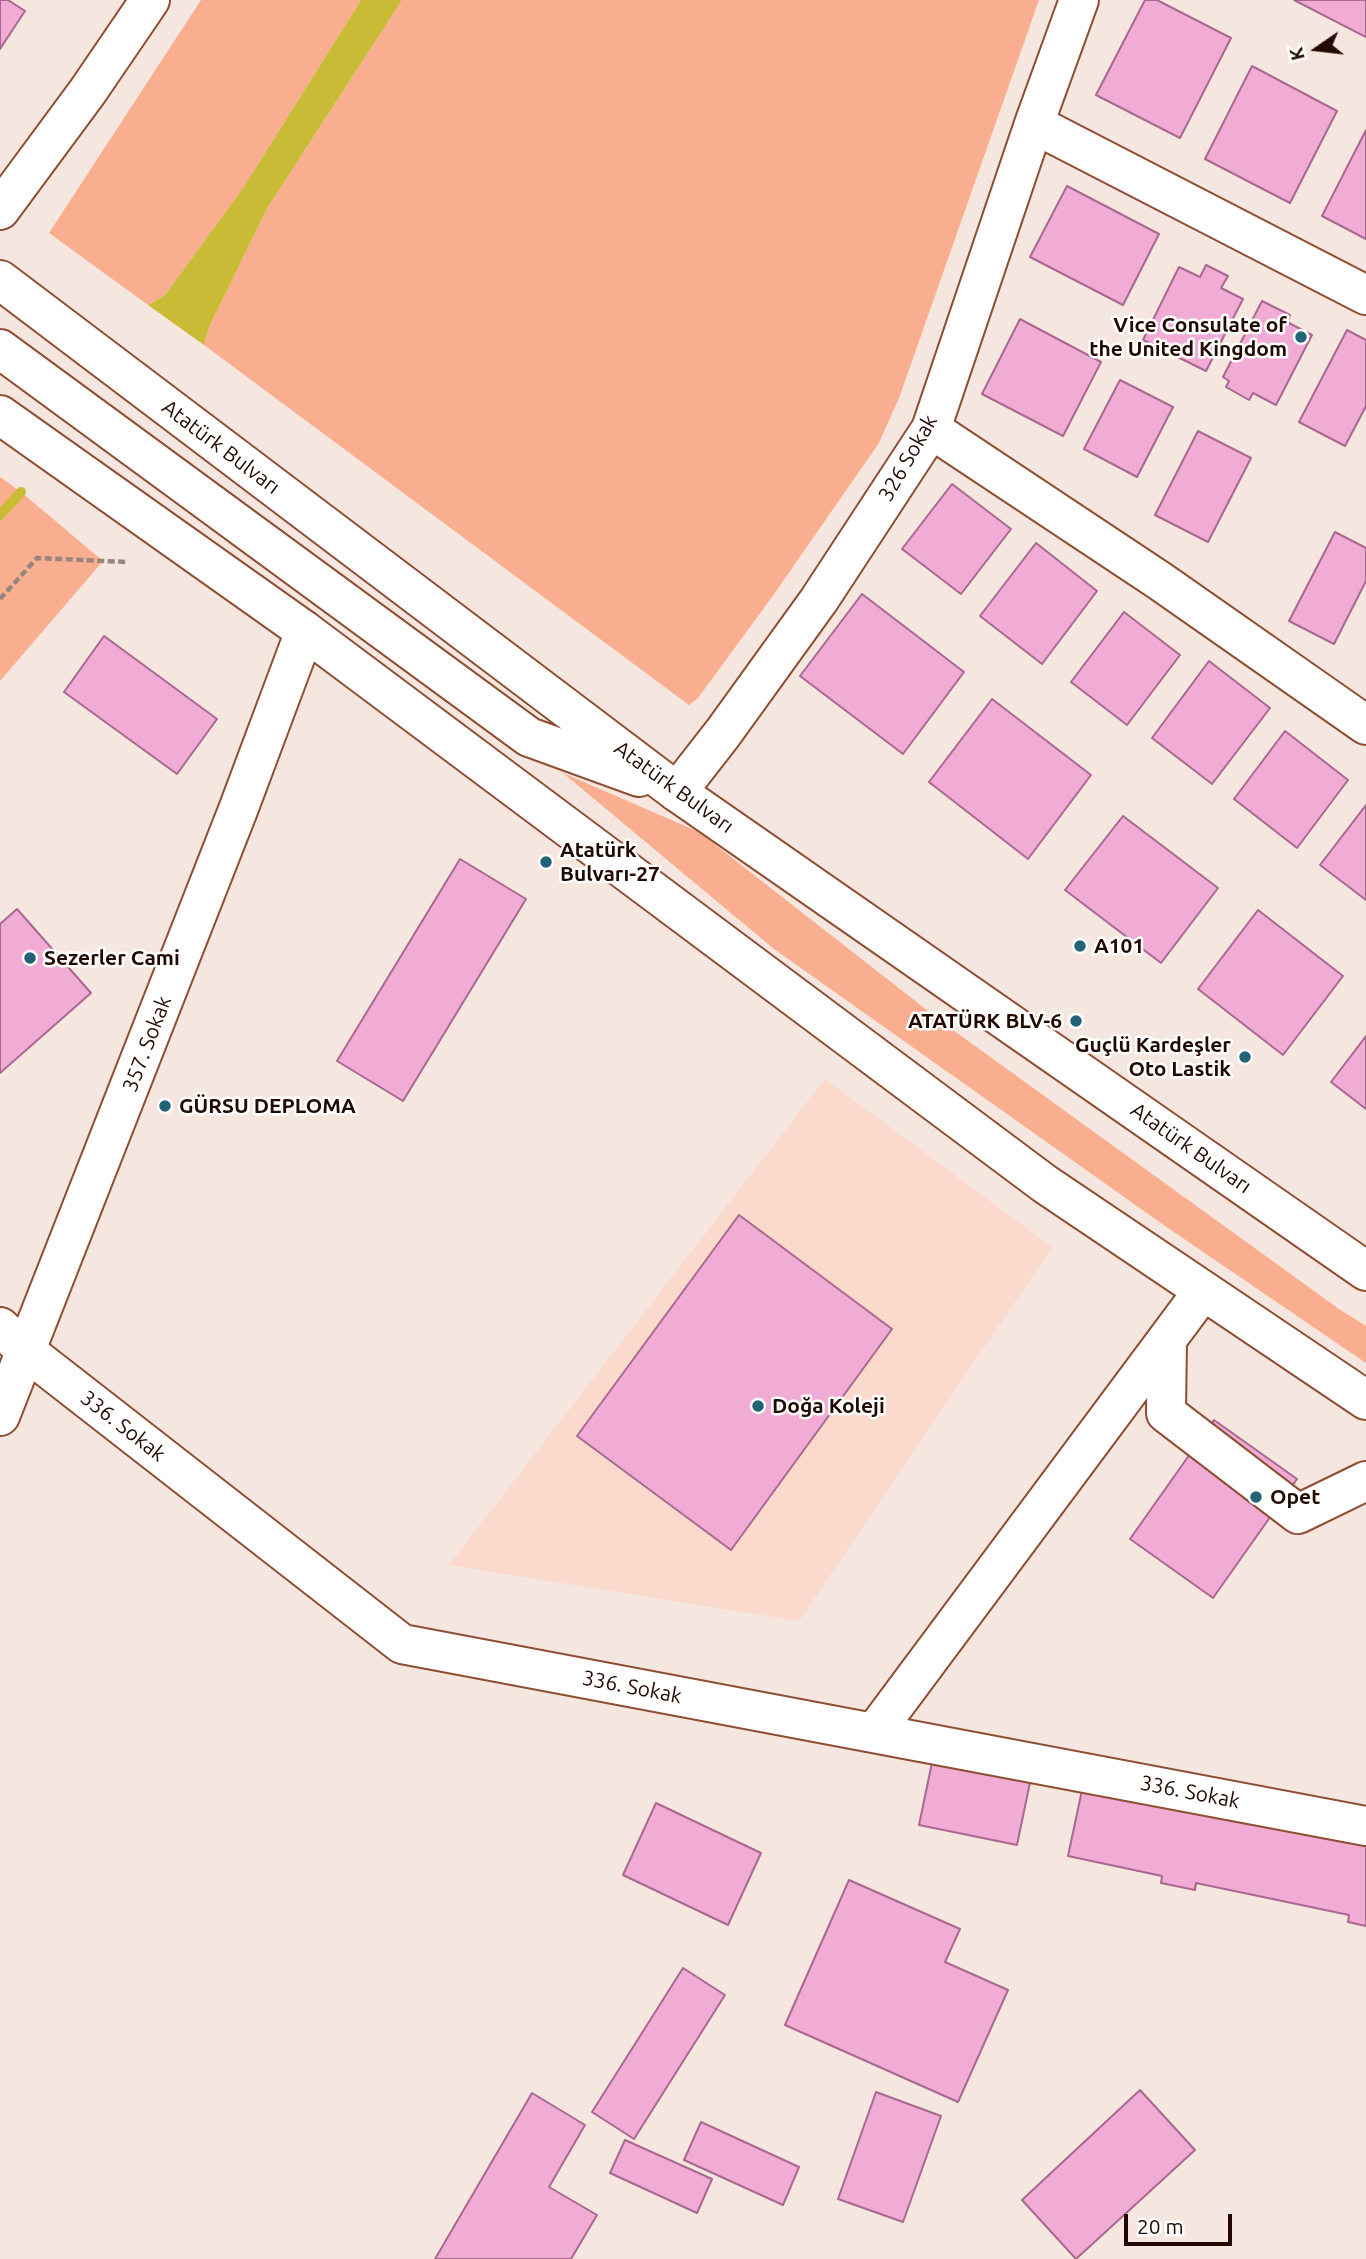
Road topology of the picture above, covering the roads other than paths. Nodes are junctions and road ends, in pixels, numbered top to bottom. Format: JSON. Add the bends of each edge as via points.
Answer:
{"nodes":[{"id":1,"x":150,"y":0,"type":"edge"},
{"id":2,"x":1079,"y":0,"type":"edge"},
{"id":3,"x":88,"y":91,"type":"junction"},
{"id":4,"x":1034,"y":124,"type":"junction"},
{"id":5,"x":0,"y":181,"type":"edge"},
{"id":6,"x":0,"y":210,"type":"edge"},
{"id":7,"x":0,"y":280,"type":"edge"},
{"id":8,"x":1366,"y":295,"type":"edge"},
{"id":9,"x":0,"y":349,"type":"edge"},
{"id":10,"x":0,"y":415,"type":"edge"},
{"id":11,"x":931,"y":429,"type":"junction"},
{"id":12,"x":305,"y":631,"type":"junction"},
{"id":13,"x":1366,"y":725,"type":"edge"},
{"id":14,"x":677,"y":792,"type":"junction"},
{"id":15,"x":1366,"y":1271,"type":"edge"},
{"id":16,"x":1203,"y":1291,"type":"junction"},
{"id":17,"x":13,"y":1339,"type":"edge"},
{"id":18,"x":1167,"y":1340,"type":"junction"},
{"id":19,"x":1366,"y":1401,"type":"edge"},
{"id":20,"x":0,"y":1416,"type":"edge"},
{"id":21,"x":1366,"y":1481,"type":"edge"},
{"id":22,"x":874,"y":1733,"type":"junction"},
{"id":23,"x":1366,"y":1826,"type":"edge"}],
"edges":[{"from":1,"to":3,"type":"street"},
{"from":2,"to":4,"type":"street","name":"326 Sokak"},
{"from":3,"to":5,"type":"street"},
{"from":3,"to":6,"type":"street"},
{"from":4,"to":8,"type":"street"},
{"from":4,"to":11,"type":"street","name":"326 Sokak"},
{"from":7,"to":14,"type":"street","name":"Atatürk Bulvarı"},
{"from":9,"to":14,"type":"street","via":[[529,737]]},
{"from":10,"to":12,"type":"street"},
{"from":11,"to":13,"type":"street"},
{"from":11,"to":14,"type":"street","name":"326 Sokak","via":[[819,600]]},
{"from":12,"to":16,"type":"street","via":[[1045,1184]]},
{"from":12,"to":17,"type":"street","name":"357. Sokak","via":[[238,810]]},
{"from":14,"to":15,"type":"street","name":"Atatürk Bulvarı"},
{"from":16,"to":18,"type":"street"},
{"from":16,"to":19,"type":"street"},
{"from":17,"to":20,"type":"street","name":"357. Sokak"},
{"from":17,"to":22,"type":"street","name":"336. Sokak","via":[[402,1644]]},
{"from":18,"to":21,"type":"street","via":[[1166,1413],[1298,1514]]},
{"from":18,"to":22,"type":"street"},
{"from":22,"to":23,"type":"street","name":"336. Sokak"}]}
